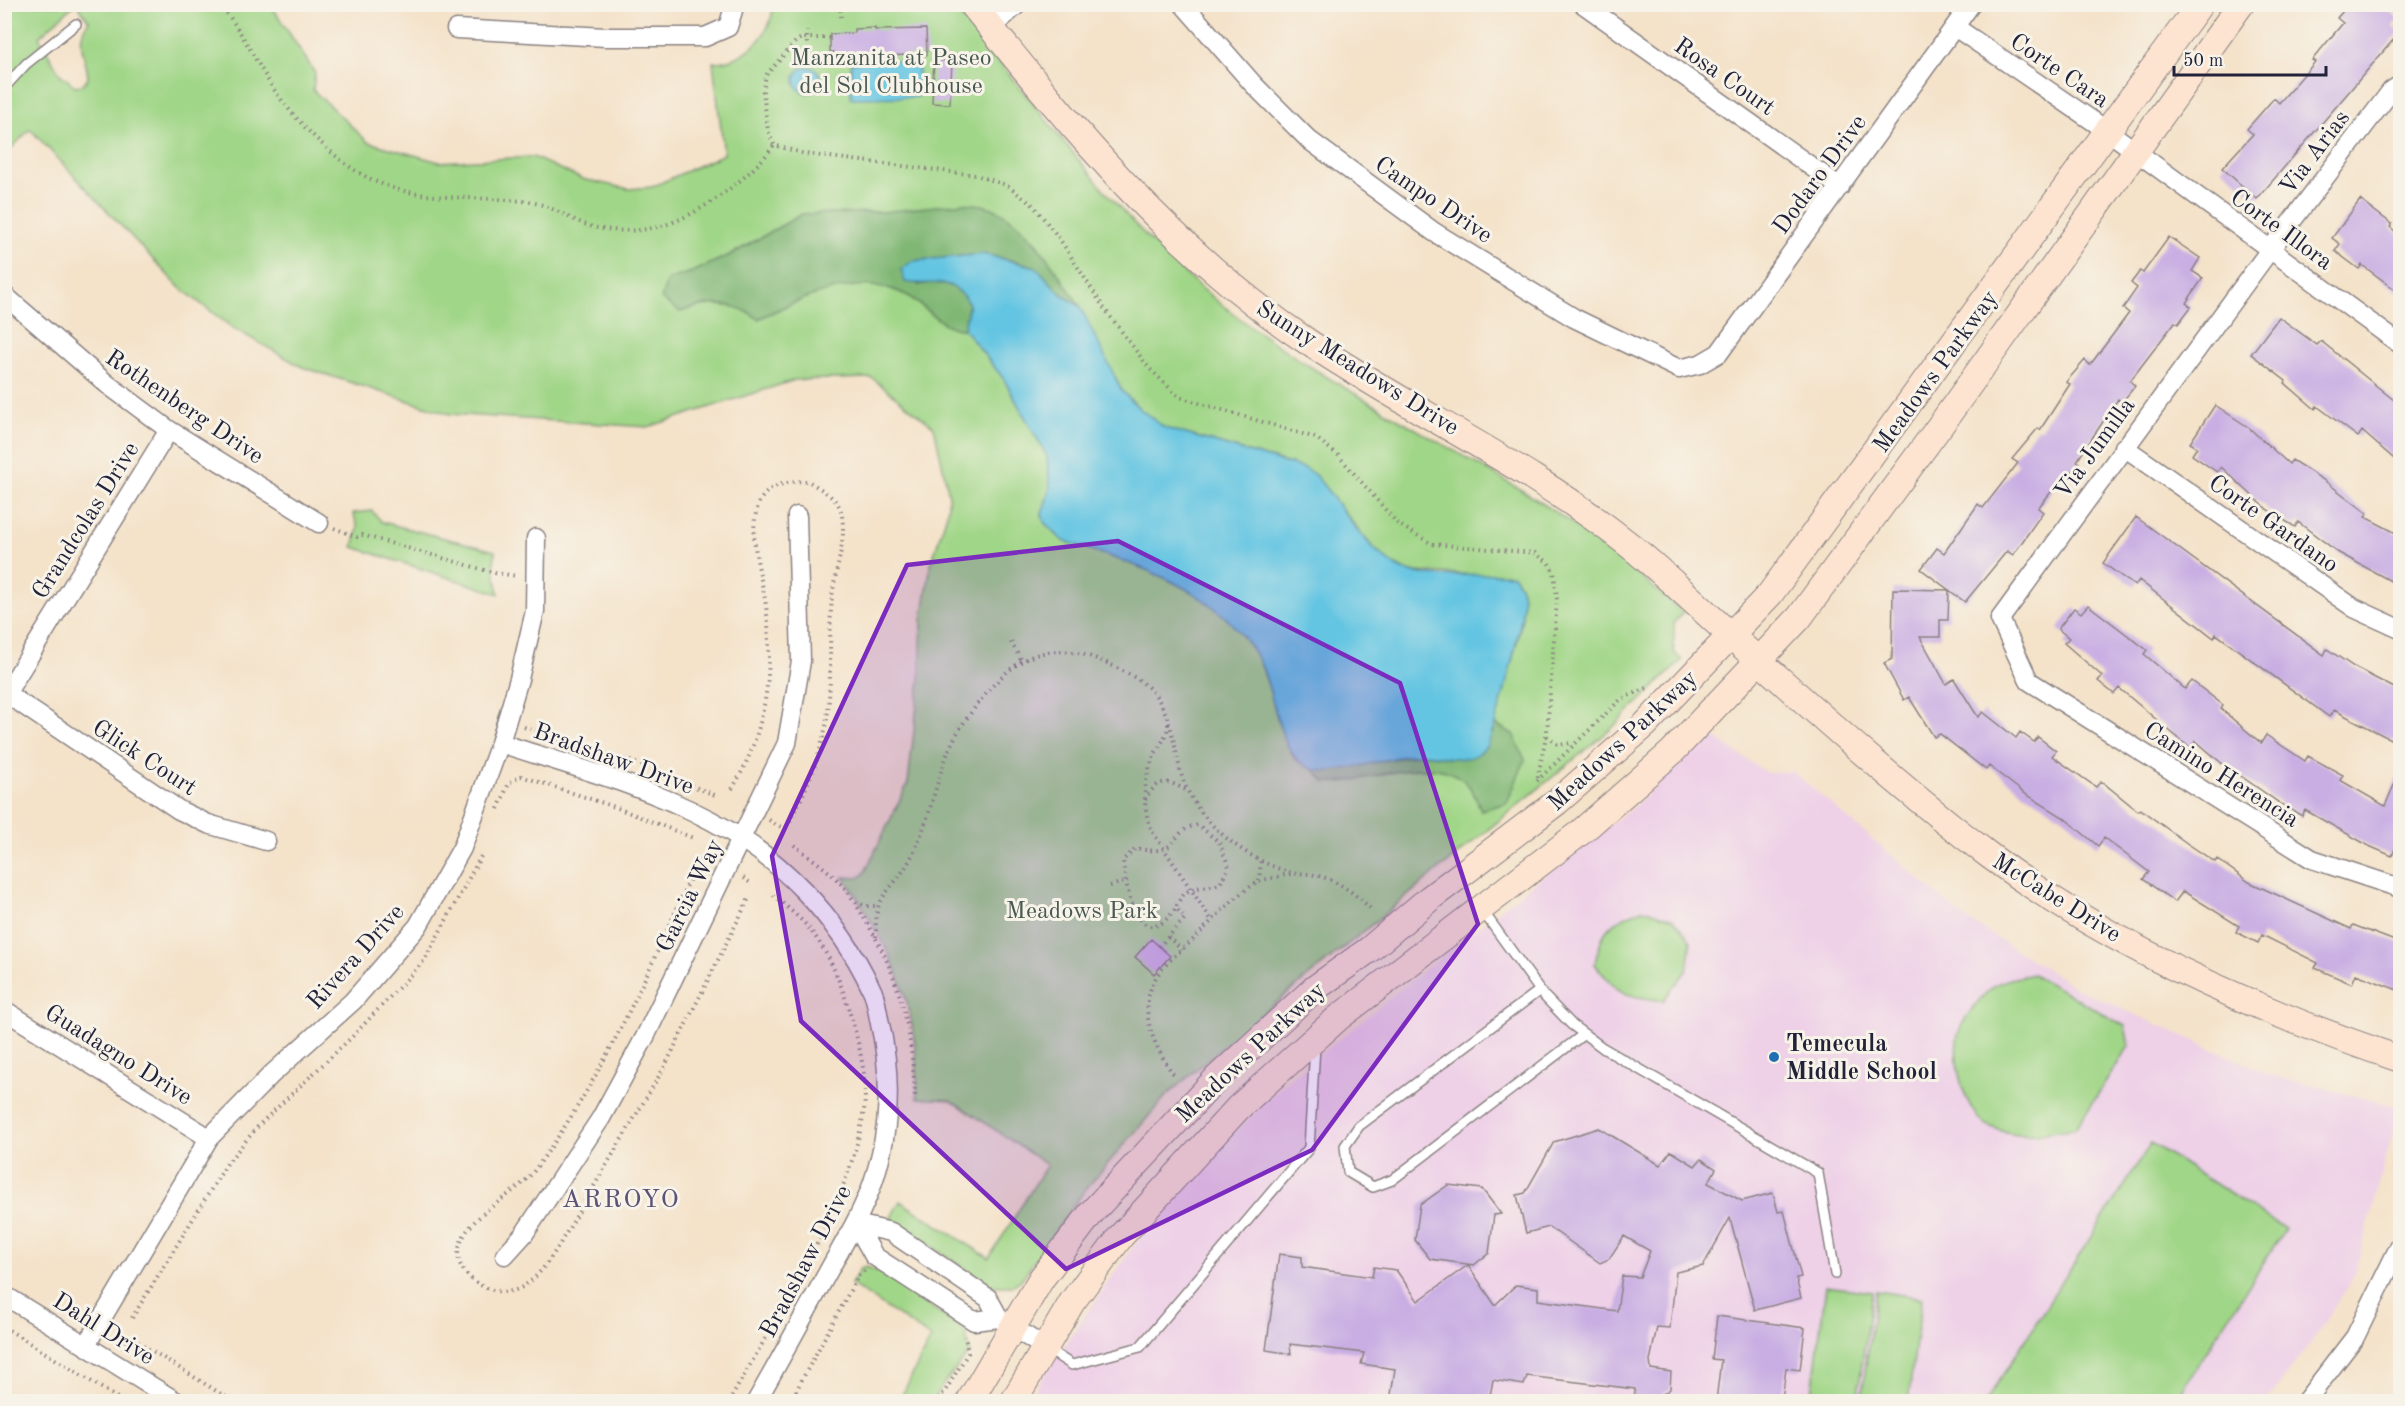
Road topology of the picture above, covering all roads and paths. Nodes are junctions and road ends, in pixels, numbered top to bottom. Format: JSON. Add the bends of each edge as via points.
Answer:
{"nodes":[{"id":1,"x":219,"y":4,"type":"edge"},
{"id":2,"x":735,"y":4,"type":"edge"},
{"id":3,"x":840,"y":4,"type":"edge"},
{"id":4,"x":972,"y":4,"type":"edge"},
{"id":5,"x":1018,"y":4,"type":"edge"},
{"id":6,"x":1184,"y":4,"type":"edge"},
{"id":7,"x":1583,"y":4,"type":"edge"},
{"id":8,"x":1971,"y":4,"type":"edge"},
{"id":9,"x":2200,"y":4,"type":"edge"},
{"id":10,"x":2241,"y":4,"type":"edge"},
{"id":11,"x":841,"y":17,"type":"dead end"},
{"id":12,"x":76,"y":24,"type":"dead end"},
{"id":13,"x":1955,"y":27,"type":"junction"},
{"id":14,"x":991,"y":28,"type":"junction"},
{"id":15,"x":456,"y":29,"type":"dead end"},
{"id":16,"x":807,"y":30,"type":"dead end"},
{"id":17,"x":808,"y":38,"type":"junction"},
{"id":18,"x":830,"y":38,"type":"dead end"},
{"id":19,"x":807,"y":53,"type":"dead end"},
{"id":20,"x":2400,"y":85,"type":"edge"},
{"id":21,"x":4,"y":88,"type":"edge"},
{"id":22,"x":2109,"y":132,"type":"junction"},
{"id":23,"x":774,"y":145,"type":"junction"},
{"id":24,"x":2136,"y":152,"type":"junction"},
{"id":25,"x":1840,"y":187,"type":"junction"},
{"id":26,"x":2269,"y":250,"type":"junction"},
{"id":27,"x":4,"y":295,"type":"edge"},
{"id":28,"x":2400,"y":344,"type":"edge"},
{"id":29,"x":1700,"y":364,"type":"joint"},
{"id":30,"x":170,"y":430,"type":"junction"},
{"id":31,"x":2124,"y":447,"type":"junction"},
{"id":32,"x":797,"y":516,"type":"dead end"},
{"id":33,"x":319,"y":523,"type":"joint"},
{"id":34,"x":536,"y":538,"type":"dead end"},
{"id":35,"x":536,"y":579,"type":"junction"},
{"id":36,"x":2400,"y":629,"type":"edge"},
{"id":37,"x":1731,"y":636,"type":"junction"},
{"id":38,"x":1011,"y":642,"type":"dead end"},
{"id":39,"x":1759,"y":660,"type":"junction"},
{"id":40,"x":1022,"y":661,"type":"junction"},
{"id":41,"x":1654,"y":681,"type":"dead end"},
{"id":42,"x":2028,"y":681,"type":"joint"},
{"id":43,"x":6,"y":696,"type":"edge"},
{"id":44,"x":1168,"y":720,"type":"junction"},
{"id":45,"x":1546,"y":736,"type":"junction"},
{"id":46,"x":1576,"y":742,"type":"junction"},
{"id":47,"x":500,"y":743,"type":"junction"},
{"id":48,"x":1189,"y":792,"type":"junction"},
{"id":49,"x":1145,"y":800,"type":"junction"},
{"id":50,"x":497,"y":813,"type":"dead end"},
{"id":51,"x":693,"y":838,"type":"dead end"},
{"id":52,"x":742,"y":840,"type":"junction"},
{"id":53,"x":266,"y":841,"type":"dead end"},
{"id":54,"x":1165,"y":850,"type":"junction"},
{"id":55,"x":482,"y":855,"type":"dead end"},
{"id":56,"x":1261,"y":860,"type":"junction"},
{"id":57,"x":1292,"y":873,"type":"junction"},
{"id":58,"x":1128,"y":881,"type":"junction"},
{"id":59,"x":1259,"y":882,"type":"junction"},
{"id":60,"x":1110,"y":886,"type":"dead end"},
{"id":61,"x":1190,"y":888,"type":"junction"},
{"id":62,"x":2400,"y":888,"type":"edge"},
{"id":63,"x":770,"y":892,"type":"dead end"},
{"id":64,"x":854,"y":901,"type":"dead end"},
{"id":65,"x":878,"y":906,"type":"junction"},
{"id":66,"x":1176,"y":908,"type":"junction"},
{"id":67,"x":1370,"y":908,"type":"dead end"},
{"id":68,"x":1480,"y":908,"type":"junction"},
{"id":69,"x":1212,"y":921,"type":"junction"},
{"id":70,"x":876,"y":937,"type":"dead end"},
{"id":71,"x":1168,"y":937,"type":"junction"},
{"id":72,"x":1159,"y":947,"type":"dead end"},
{"id":73,"x":1182,"y":950,"type":"junction"},
{"id":74,"x":1539,"y":990,"type":"junction"},
{"id":75,"x":4,"y":1010,"type":"edge"},
{"id":76,"x":1584,"y":1034,"type":"junction"},
{"id":77,"x":1316,"y":1038,"type":"junction"},
{"id":78,"x":2400,"y":1059,"type":"edge"},
{"id":79,"x":1173,"y":1074,"type":"dead end"},
{"id":80,"x":209,"y":1138,"type":"junction"},
{"id":81,"x":856,"y":1224,"type":"junction"},
{"id":82,"x":2400,"y":1245,"type":"edge"},
{"id":83,"x":505,"y":1255,"type":"dead end"},
{"id":84,"x":876,"y":1271,"type":"dead end"},
{"id":85,"x":1835,"y":1274,"type":"dead end"},
{"id":86,"x":4,"y":1295,"type":"edge"},
{"id":87,"x":132,"y":1318,"type":"dead end"},
{"id":88,"x":1006,"y":1322,"type":"junction"},
{"id":89,"x":4,"y":1327,"type":"edge"},
{"id":90,"x":960,"y":1330,"type":"dead end"},
{"id":91,"x":138,"y":1342,"type":"dead end"},
{"id":92,"x":86,"y":1345,"type":"junction"},
{"id":93,"x":1045,"y":1348,"type":"junction"},
{"id":94,"x":124,"y":1401,"type":"edge"},
{"id":95,"x":177,"y":1401,"type":"edge"},
{"id":96,"x":234,"y":1401,"type":"edge"},
{"id":97,"x":729,"y":1401,"type":"edge"},
{"id":98,"x":756,"y":1401,"type":"edge"},
{"id":99,"x":790,"y":1401,"type":"edge"},
{"id":100,"x":933,"y":1401,"type":"edge"},
{"id":101,"x":969,"y":1401,"type":"edge"},
{"id":102,"x":1013,"y":1401,"type":"edge"},
{"id":103,"x":2305,"y":1401,"type":"edge"}],
"edges":[{"from":1,"to":23,"type":"path","via":[[275,91],[313,135],[364,175],[421,196],[532,202],[612,230],[662,226],[746,178]]},
{"from":2,"to":15,"type":"street","via":[[728,27],[715,35],[606,37]]},
{"from":3,"to":11,"type":"path"},
{"from":4,"to":14,"type":"main road","name":"Sunny Meadows Drive"},
{"from":5,"to":14,"type":"street"},
{"from":6,"to":29,"type":"street","name":"Campo Drive","via":[[1253,84],[1309,140],[1425,226],[1574,318],[1679,369]]},
{"from":7,"to":25,"type":"street","name":"Rosa Court"},
{"from":8,"to":13,"type":"street","name":"Dodaro Drive"},
{"from":9,"to":22,"type":"main road","name":"Meadows Parkway"},
{"from":10,"to":24,"type":"main road","name":"Meadows Parkway"},
{"from":12,"to":21,"type":"lane","via":[[26,64]]},
{"from":13,"to":22,"type":"street","name":"Corte Cara"},
{"from":13,"to":25,"type":"street","name":"Dodaro Drive"},
{"from":14,"to":37,"type":"main road","name":"Sunny Meadows Drive","via":[[1149,211],[1213,269],[1309,342],[1557,491],[1630,545]]},
{"from":16,"to":17,"type":"path"},
{"from":17,"to":18,"type":"path"},
{"from":17,"to":19,"type":"path"},
{"from":17,"to":23,"type":"path","via":[[795,41],[766,75],[763,91],[768,131]]},
{"from":20,"to":26,"type":"street","name":"Via Arias","via":[[2391,91]]},
{"from":22,"to":24,"type":"street","name":"Corte Cara"},
{"from":22,"to":37,"type":"main road","name":"Meadows Parkway","via":[[1804,549]]},
{"from":23,"to":45,"type":"path","via":[[805,154],[976,175],[1006,185],[1033,205],[1149,368],[1179,397],[1316,438],[1338,455],[1398,525],[1432,544],[1536,554],[1548,562],[1554,572],[1557,600]]},
{"from":24,"to":26,"type":"street","name":"Corte Illora"},
{"from":24,"to":39,"type":"main road","name":"Meadows Parkway","via":[[1799,618]]},
{"from":25,"to":29,"type":"street","name":"Dodaro Drive","via":[[1719,353]]},
{"from":26,"to":28,"type":"street","name":"Corte Illora"},
{"from":26,"to":31,"type":"street","name":"Via Jumilla"},
{"from":27,"to":30,"type":"street","name":"Rothenberg Drive","via":[[107,384]]},
{"from":30,"to":33,"type":"street","name":"Rothenberg Drive"},
{"from":30,"to":43,"type":"street","name":"Grandcolas Drive"},
{"from":31,"to":36,"type":"street","name":"Corte Gardano","via":[[2354,608]]},
{"from":31,"to":42,"type":"street","name":"Via Jumilla","via":[[2000,619]]},
{"from":32,"to":52,"type":"street","name":"Garcia Way","via":[[801,661],[787,743]]},
{"from":33,"to":35,"type":"path","via":[[357,537],[495,573]]},
{"from":34,"to":35,"type":"street","name":"Rivera Drive"},
{"from":35,"to":47,"type":"street","name":"Rivera Drive","via":[[535,611]]},
{"from":37,"to":39,"type":"main road","name":"Sunny Meadows Drive"},
{"from":37,"to":88,"type":"main road","name":"Meadows Parkway","via":[[1645,725],[1557,802],[1314,989],[1217,1078],[1092,1212]]},
{"from":38,"to":40,"type":"path"},
{"from":39,"to":68,"type":"main road","name":"Meadows Parkway","via":[[1672,752],[1581,832]]},
{"from":39,"to":78,"type":"main road","name":"McCabe Drive","via":[[1920,801],[2063,905],[2245,1001]]},
{"from":40,"to":44,"type":"path","via":[[1054,652],[1099,659],[1138,679],[1155,694]]},
{"from":40,"to":65,"type":"path","via":[[991,685],[961,726],[948,749],[905,869]]},
{"from":41,"to":46,"type":"path","via":[[1646,689],[1621,699]]},
{"from":42,"to":62,"type":"street","name":"Camino Herencia","via":[[2312,859]]},
{"from":43,"to":53,"type":"street","name":"Glick Court","via":[[179,810],[208,824]]},
{"from":44,"to":48,"type":"path"},
{"from":44,"to":49,"type":"path","via":[[1168,731],[1145,782]]},
{"from":45,"to":46,"type":"path","via":[[1558,745]]},
{"from":45,"to":46,"type":"path","via":[[1537,781]]},
{"from":47,"to":52,"type":"street","name":"Bradshaw Drive","via":[[658,794]]},
{"from":47,"to":80,"type":"street","name":"Rivera Drive","via":[[462,848],[418,926],[353,1001]]},
{"from":48,"to":49,"type":"path","via":[[1172,782],[1161,783],[1152,788]]},
{"from":48,"to":56,"type":"path","via":[[1215,827]]},
{"from":49,"to":54,"type":"path","via":[[1145,815]]},
{"from":50,"to":51,"type":"path","via":[[509,783],[521,776]]},
{"from":52,"to":81,"type":"street","name":"Bradshaw Drive","via":[[809,894],[841,934],[873,990],[889,1081],[886,1131]]},
{"from":52,"to":83,"type":"street","name":"Garcia Way","via":[[601,1118],[524,1234]]},
{"from":54,"to":58,"type":"path","via":[[1133,850],[1123,860]]},
{"from":54,"to":61,"type":"path"},
{"from":54,"to":61,"type":"path","via":[[1185,829],[1198,825],[1219,842],[1229,867],[1226,877],[1220,884]]},
{"from":55,"to":87,"type":"path","via":[[424,960],[352,1037],[260,1124],[228,1162]]},
{"from":56,"to":57,"type":"path","via":[[1272,868]]},
{"from":56,"to":59,"type":"path"},
{"from":57,"to":59,"type":"path"},
{"from":57,"to":67,"type":"path","via":[[1312,873],[1332,880],[1351,890]]},
{"from":58,"to":60,"type":"path"},
{"from":58,"to":66,"type":"path","via":[[1135,915],[1148,924],[1157,926],[1167,921]]},
{"from":59,"to":69,"type":"path"},
{"from":61,"to":66,"type":"path"},
{"from":61,"to":69,"type":"path"},
{"from":63,"to":97,"type":"path","via":[[807,927],[843,989],[862,1062],[864,1107],[856,1150],[834,1207]]},
{"from":64,"to":65,"type":"path"},
{"from":65,"to":70,"type":"path"},
{"from":66,"to":71,"type":"path","via":[[1185,918]]},
{"from":68,"to":74,"type":"lane"},
{"from":68,"to":77,"type":"main road","name":"Meadows Parkway"},
{"from":69,"to":73,"type":"path"},
{"from":71,"to":72,"type":"path"},
{"from":71,"to":73,"type":"path"},
{"from":73,"to":79,"type":"path","via":[[1156,976],[1148,1005],[1155,1046]]},
{"from":74,"to":76,"type":"lane"},
{"from":74,"to":76,"type":"lane","via":[[1359,1126],[1345,1146],[1348,1172],[1373,1187],[1392,1180]]},
{"from":75,"to":80,"type":"street","name":"Guadagno Drive"},
{"from":76,"to":85,"type":"lane","via":[[1818,1173]]},
{"from":77,"to":93,"type":"main road","name":"Meadows Parkway","via":[[1238,1108],[1121,1236],[1072,1302]]},
{"from":77,"to":93,"type":"lane","via":[[1309,1148],[1140,1347],[1072,1365]]},
{"from":80,"to":92,"type":"street","name":"Rivera Drive"},
{"from":81,"to":88,"type":"street","via":[[891,1232],[988,1298]]},
{"from":81,"to":88,"type":"street","via":[[870,1251],[884,1263],[974,1321]]},
{"from":81,"to":98,"type":"street","name":"Bradshaw Drive"},
{"from":82,"to":103,"type":"street","via":[[2355,1337]]},
{"from":84,"to":99,"type":"path","via":[[866,1270],[858,1276]]},
{"from":86,"to":92,"type":"street","name":"Dahl Drive"},
{"from":88,"to":93,"type":"street"},
{"from":88,"to":101,"type":"main road","name":"Meadows Parkway"},
{"from":89,"to":94,"type":"path"},
{"from":90,"to":100,"type":"path","via":[[968,1353],[944,1393]]},
{"from":91,"to":96,"type":"path"},
{"from":92,"to":95,"type":"street","name":"Dahl Drive"},
{"from":93,"to":102,"type":"main road","name":"Meadows Parkway"}]}
